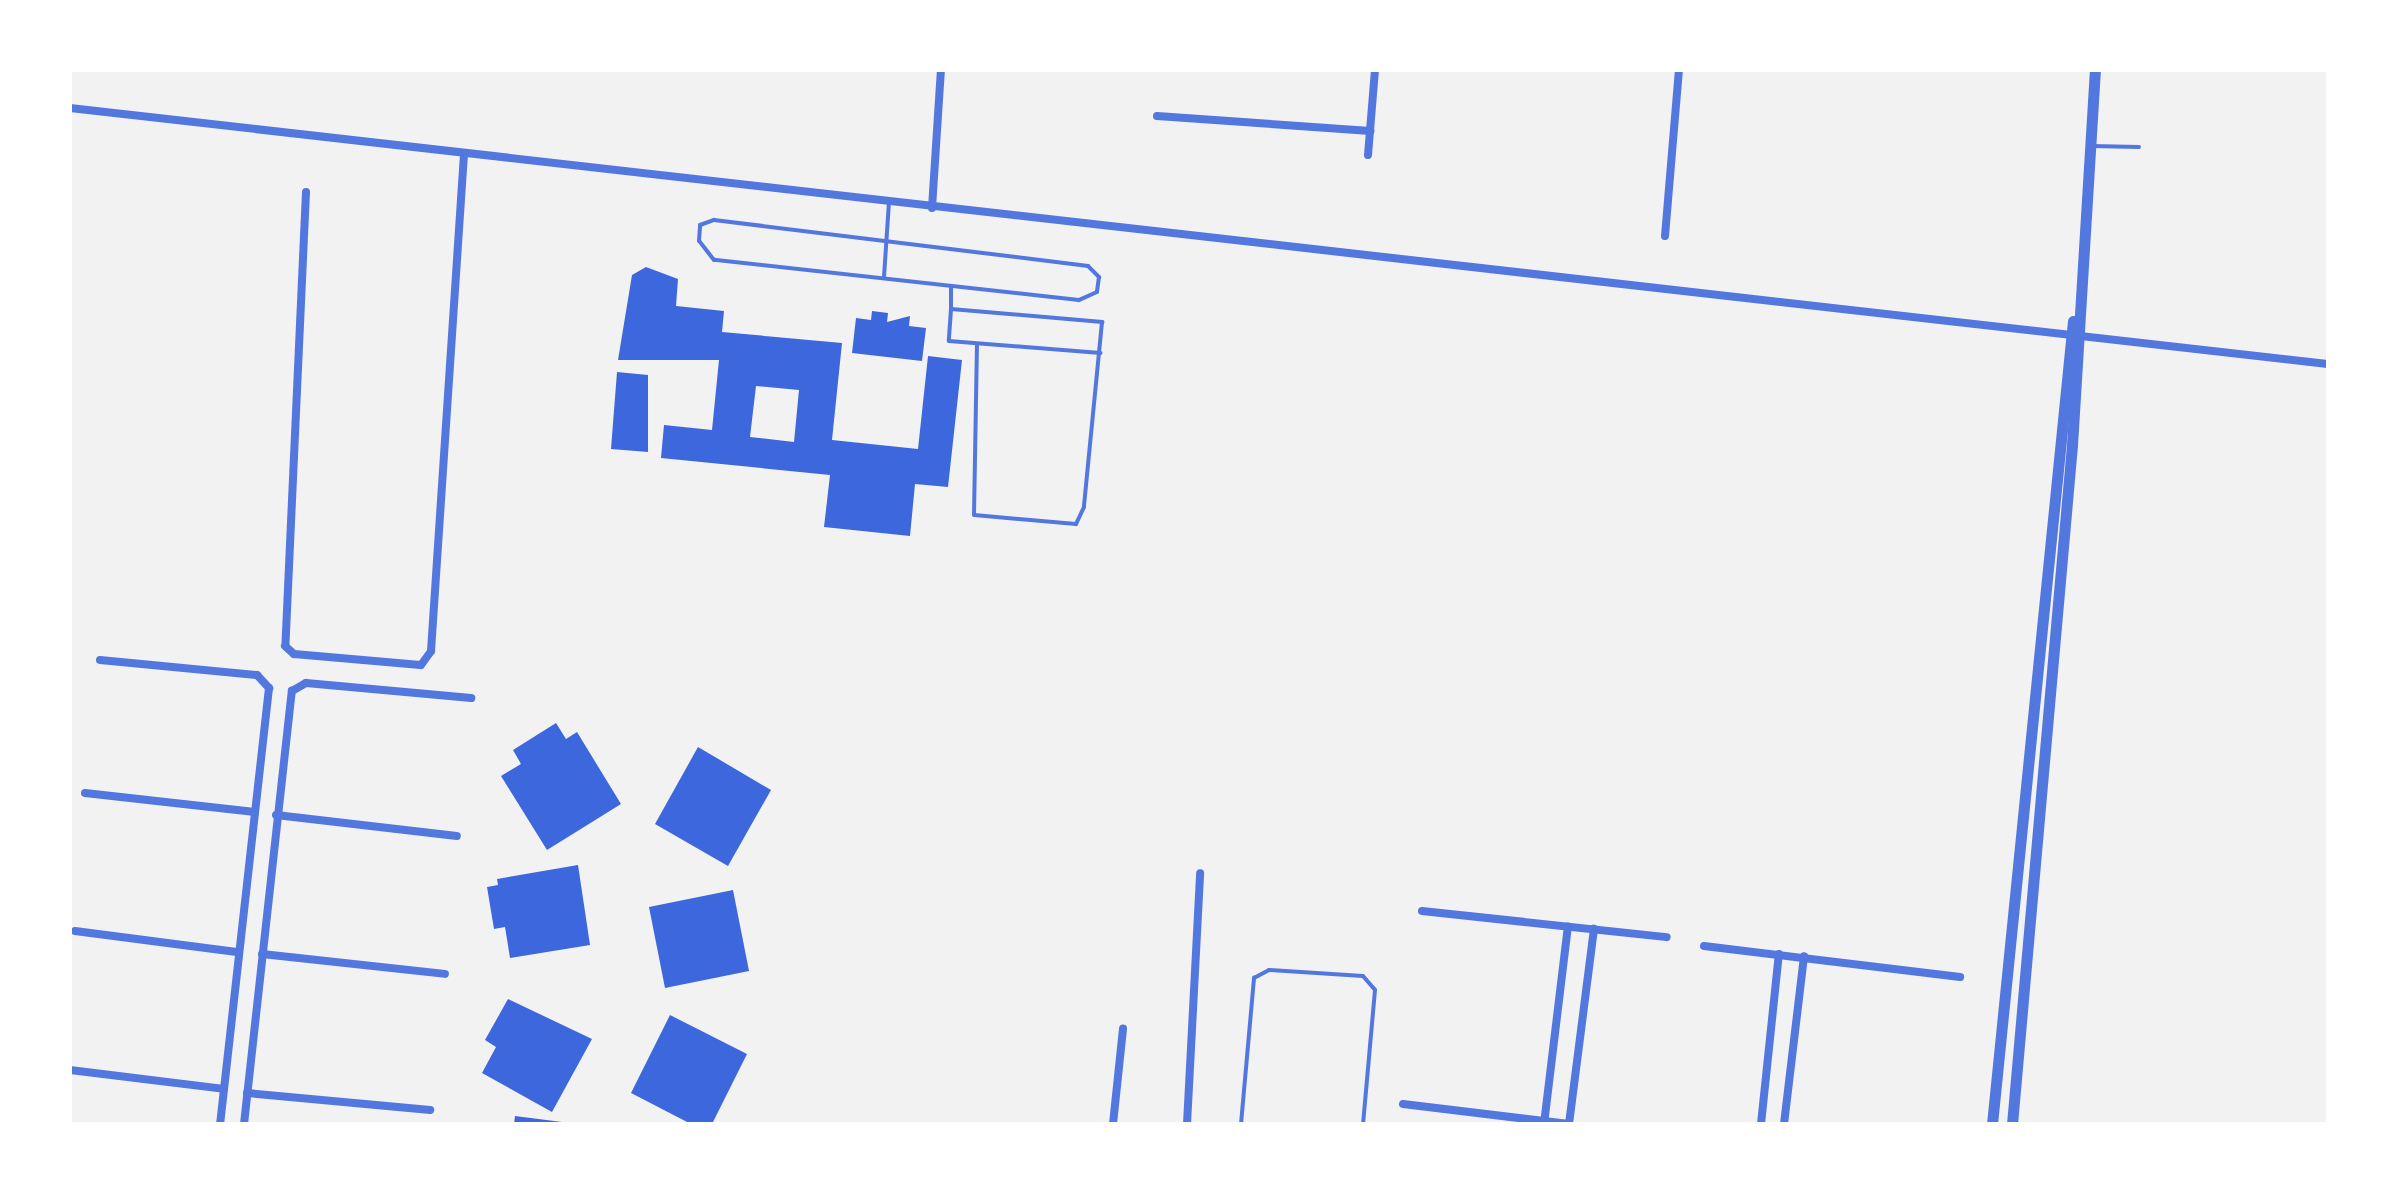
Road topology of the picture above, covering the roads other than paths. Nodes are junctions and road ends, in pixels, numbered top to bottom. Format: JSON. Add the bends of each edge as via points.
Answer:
{"nodes":[{"id":1,"x":941,"y":70,"type":"edge"},
{"id":2,"x":1375,"y":70,"type":"edge"},
{"id":3,"x":1679,"y":70,"type":"edge"},
{"id":4,"x":2095,"y":70,"type":"edge"},
{"id":5,"x":70,"y":108,"type":"edge"},
{"id":6,"x":1157,"y":116,"type":"dead end"},
{"id":7,"x":1370,"y":131,"type":"junction"},
{"id":8,"x":2089,"y":146,"type":"junction"},
{"id":9,"x":2139,"y":147,"type":"dead end"},
{"id":10,"x":464,"y":153,"type":"junction"},
{"id":11,"x":1368,"y":155,"type":"dead end"},
{"id":12,"x":306,"y":192,"type":"dead end"},
{"id":13,"x":889,"y":202,"type":"junction"},
{"id":14,"x":932,"y":208,"type":"junction"},
{"id":15,"x":1665,"y":236,"type":"dead end"},
{"id":16,"x":887,"y":241,"type":"junction"},
{"id":17,"x":884,"y":277,"type":"junction"},
{"id":18,"x":951,"y":286,"type":"junction"},
{"id":19,"x":951,"y":309,"type":"junction"},
{"id":20,"x":2075,"y":332,"type":"junction"},
{"id":21,"x":977,"y":344,"type":"junction"},
{"id":22,"x":1101,"y":353,"type":"junction"},
{"id":23,"x":2328,"y":364,"type":"edge"},
{"id":24,"x":100,"y":660,"type":"dead end"},
{"id":25,"x":471,"y":698,"type":"dead end"},
{"id":26,"x":85,"y":793,"type":"dead end"},
{"id":27,"x":255,"y":812,"type":"junction"},
{"id":28,"x":276,"y":815,"type":"junction"},
{"id":29,"x":457,"y":836,"type":"dead end"},
{"id":30,"x":1200,"y":873,"type":"dead end"},
{"id":31,"x":1422,"y":911,"type":"dead end"},
{"id":32,"x":1568,"y":926,"type":"junction"},
{"id":33,"x":1594,"y":929,"type":"junction"},
{"id":34,"x":75,"y":931,"type":"dead end"},
{"id":35,"x":1667,"y":937,"type":"dead end"},
{"id":36,"x":1704,"y":946,"type":"dead end"},
{"id":37,"x":237,"y":952,"type":"junction"},
{"id":38,"x":262,"y":954,"type":"junction"},
{"id":39,"x":1779,"y":954,"type":"junction"},
{"id":40,"x":1804,"y":956,"type":"junction"},
{"id":41,"x":445,"y":974,"type":"dead end"},
{"id":42,"x":1960,"y":977,"type":"dead end"},
{"id":43,"x":1123,"y":1029,"type":"dead end"},
{"id":44,"x":70,"y":1070,"type":"edge"},
{"id":45,"x":224,"y":1089,"type":"junction"},
{"id":46,"x":247,"y":1093,"type":"junction"},
{"id":47,"x":1403,"y":1104,"type":"dead end"},
{"id":48,"x":430,"y":1110,"type":"dead end"},
{"id":49,"x":1545,"y":1123,"type":"edge"},
{"id":50,"x":220,"y":1124,"type":"edge"},
{"id":51,"x":244,"y":1124,"type":"edge"},
{"id":52,"x":1113,"y":1124,"type":"edge"},
{"id":53,"x":1187,"y":1124,"type":"edge"},
{"id":54,"x":1241,"y":1124,"type":"edge"},
{"id":55,"x":1363,"y":1124,"type":"edge"},
{"id":56,"x":1569,"y":1124,"type":"edge"},
{"id":57,"x":1761,"y":1124,"type":"edge"},
{"id":58,"x":1784,"y":1124,"type":"edge"},
{"id":59,"x":1992,"y":1124,"type":"edge"},
{"id":60,"x":2012,"y":1124,"type":"edge"}],
"edges":[{"from":1,"to":14,"type":"street"},
{"from":2,"to":7,"type":"street"},
{"from":3,"to":15,"type":"street"},
{"from":4,"to":8,"type":"street"},
{"from":5,"to":10,"type":"street"},
{"from":6,"to":7,"type":"street"},
{"from":7,"to":11,"type":"street"},
{"from":8,"to":9,"type":"lane"},
{"from":8,"to":20,"type":"street"},
{"from":10,"to":12,"type":"street","via":[[431,651],[421,665],[294,654],[285,646]]},
{"from":10,"to":13,"type":"street"},
{"from":13,"to":14,"type":"street"},
{"from":13,"to":16,"type":"lane"},
{"from":14,"to":20,"type":"street"},
{"from":16,"to":17,"type":"lane"},
{"from":16,"to":17,"type":"lane","via":[[714,220],[699,232],[702,249],[714,260]]},
{"from":16,"to":18,"type":"lane","via":[[1088,266],[1099,277],[1097,292],[1086,300]]},
{"from":17,"to":18,"type":"lane"},
{"from":18,"to":19,"type":"lane"},
{"from":19,"to":21,"type":"lane","via":[[948,341]]},
{"from":19,"to":22,"type":"lane","via":[[1097,320]]},
{"from":20,"to":23,"type":"street"},
{"from":20,"to":59,"type":"street"},
{"from":20,"to":60,"type":"street"},
{"from":21,"to":22,"type":"lane"},
{"from":21,"to":22,"type":"lane","via":[[974,515],[1047,525],[1081,521]]},
{"from":24,"to":27,"type":"street","via":[[265,680]]},
{"from":25,"to":28,"type":"street","via":[[296,685]]},
{"from":26,"to":27,"type":"street"},
{"from":27,"to":37,"type":"street"},
{"from":28,"to":29,"type":"street"},
{"from":28,"to":38,"type":"street"},
{"from":30,"to":53,"type":"street"},
{"from":31,"to":32,"type":"street"},
{"from":32,"to":33,"type":"street"},
{"from":32,"to":49,"type":"street"},
{"from":33,"to":35,"type":"street"},
{"from":33,"to":56,"type":"street"},
{"from":34,"to":37,"type":"street"},
{"from":36,"to":39,"type":"street"},
{"from":37,"to":45,"type":"street"},
{"from":38,"to":41,"type":"street"},
{"from":38,"to":46,"type":"street"},
{"from":39,"to":40,"type":"street"},
{"from":39,"to":57,"type":"street"},
{"from":40,"to":42,"type":"street"},
{"from":40,"to":58,"type":"street"},
{"from":43,"to":52,"type":"street"},
{"from":44,"to":45,"type":"street"},
{"from":45,"to":50,"type":"street"},
{"from":46,"to":48,"type":"street"},
{"from":46,"to":51,"type":"street"},
{"from":47,"to":49,"type":"street"},
{"from":49,"to":56,"type":"street"},
{"from":54,"to":55,"type":"lane","via":[[1254,978],[1269,970],[1363,976],[1375,990]]}]}
